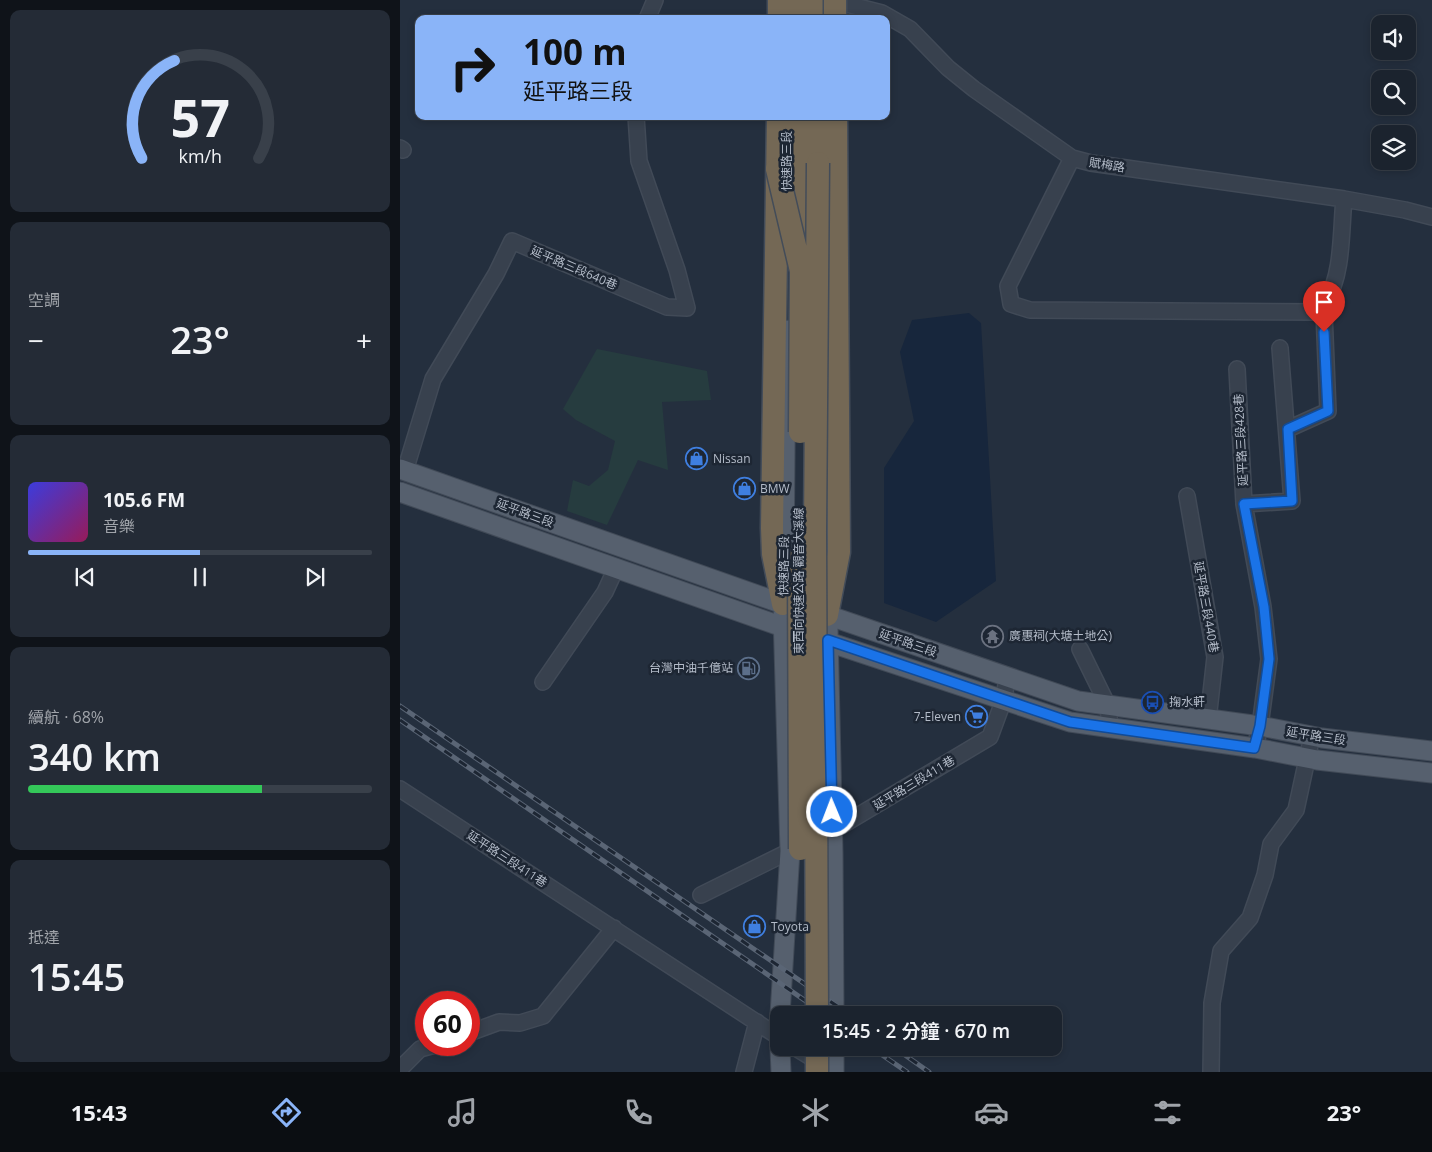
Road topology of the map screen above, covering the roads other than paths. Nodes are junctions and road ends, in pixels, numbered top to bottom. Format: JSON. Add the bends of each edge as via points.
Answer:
{"nodes":[{"id":1,"x":655,"y":0,"type":"edge"},
{"id":2,"x":779,"y":0,"type":"edge"},
{"id":3,"x":788,"y":0,"type":"edge"},
{"id":4,"x":798,"y":0,"type":"edge"},
{"id":5,"x":815,"y":0,"type":"edge"},
{"id":6,"x":833,"y":7,"type":"edge"},
{"id":7,"x":649,"y":15,"type":"edge"},
{"id":8,"x":779,"y":15,"type":"edge"},
{"id":9,"x":788,"y":15,"type":"edge"},
{"id":10,"x":798,"y":15,"type":"edge"},
{"id":11,"x":816,"y":15,"type":"edge"},
{"id":12,"x":885,"y":15,"type":"edge"},
{"id":13,"x":890,"y":18,"type":"edge"},
{"id":14,"x":636,"y":120,"type":"edge"},
{"id":15,"x":778,"y":120,"type":"edge"},
{"id":16,"x":788,"y":120,"type":"edge"},
{"id":17,"x":799,"y":120,"type":"edge"},
{"id":18,"x":819,"y":120,"type":"edge"},
{"id":19,"x":829,"y":120,"type":"edge"},
{"id":20,"x":836,"y":120,"type":"edge"},
{"id":21,"x":1072,"y":158,"type":"junction"},
{"id":22,"x":777,"y":168,"type":"junction"},
{"id":23,"x":1344,"y":199,"type":"junction"},
{"id":24,"x":1432,"y":218,"type":"edge"},
{"id":25,"x":801,"y":271,"type":"junction"},
{"id":26,"x":1325,"y":306,"type":"junction"},
{"id":27,"x":1280,"y":348,"type":"dead end"},
{"id":28,"x":1237,"y":369,"type":"dead end"},
{"id":29,"x":1288,"y":429,"type":"junction"},
{"id":30,"x":403,"y":470,"type":"edge"},
{"id":31,"x":462,"y":490,"type":"junction"},
{"id":32,"x":400,"y":492,"type":"edge"},
{"id":33,"x":1187,"y":496,"type":"dead end"},
{"id":34,"x":1244,"y":504,"type":"junction"},
{"id":35,"x":454,"y":511,"type":"junction"},
{"id":36,"x":624,"y":549,"type":"junction"},
{"id":37,"x":616,"y":568,"type":"junction"},
{"id":38,"x":783,"y":604,"type":"junction"},
{"id":39,"x":828,"y":615,"type":"junction"},
{"id":40,"x":783,"y":627,"type":"junction"},
{"id":41,"x":828,"y":640,"type":"junction"},
{"id":42,"x":1080,"y":649,"type":"dead end"},
{"id":43,"x":1008,"y":677,"type":"junction"},
{"id":44,"x":543,"y":682,"type":"dead end"},
{"id":45,"x":1004,"y":699,"type":"junction"},
{"id":46,"x":1108,"y":706,"type":"junction"},
{"id":47,"x":1208,"y":720,"type":"junction"},
{"id":48,"x":1260,"y":726,"type":"junction"},
{"id":49,"x":1110,"y":728,"type":"junction"},
{"id":50,"x":1312,"y":736,"type":"junction"},
{"id":51,"x":787,"y":748,"type":"junction"},
{"id":52,"x":1254,"y":748,"type":"junction"},
{"id":53,"x":1432,"y":751,"type":"edge"},
{"id":54,"x":831,"y":753,"type":"junction"},
{"id":55,"x":1308,"y":758,"type":"junction"},
{"id":56,"x":1432,"y":773,"type":"edge"},
{"id":57,"x":400,"y":789,"type":"edge"},
{"id":58,"x":833,"y":832,"type":"junction"},
{"id":59,"x":790,"y":851,"type":"junction"},
{"id":60,"x":701,"y":895,"type":"dead end"},
{"id":61,"x":614,"y":928,"type":"junction"},
{"id":62,"x":781,"y":1006,"type":"edge"},
{"id":63,"x":802,"y":1006,"type":"edge"},
{"id":64,"x":817,"y":1006,"type":"edge"},
{"id":65,"x":834,"y":1006,"type":"edge"},
{"id":66,"x":757,"y":1022,"type":"junction"},
{"id":67,"x":480,"y":1029,"type":"edge"},
{"id":68,"x":770,"y":1031,"type":"edge"},
{"id":69,"x":415,"y":1054,"type":"edge"},
{"id":70,"x":780,"y":1056,"type":"edge"},
{"id":71,"x":802,"y":1056,"type":"edge"},
{"id":72,"x":809,"y":1056,"type":"edge"},
{"id":73,"x":817,"y":1056,"type":"edge"},
{"id":74,"x":834,"y":1056,"type":"edge"},
{"id":75,"x":400,"y":1069,"type":"edge"},
{"id":76,"x":744,"y":1072,"type":"edge"},
{"id":77,"x":781,"y":1072,"type":"edge"},
{"id":78,"x":802,"y":1072,"type":"edge"},
{"id":79,"x":817,"y":1072,"type":"edge"},
{"id":80,"x":834,"y":1072,"type":"edge"},
{"id":81,"x":1211,"y":1072,"type":"edge"}],
"edges":[{"from":1,"to":7,"type":"street"},
{"from":2,"to":8,"type":"highway"},
{"from":3,"to":9,"type":"main road"},
{"from":4,"to":10,"type":"highway"},
{"from":5,"to":11,"type":"highway"},
{"from":6,"to":12,"type":"street","name":"賦梅路"},
{"from":13,"to":21,"type":"street","name":"賦梅路","via":[[910,30],[974,89]]},
{"from":14,"to":30,"type":"street","name":"延平路三段640巷","via":[[639,161],[688,308],[667,307],[512,242],[433,379]]},
{"from":15,"to":22,"type":"highway"},
{"from":16,"to":38,"type":"main road","name":"快速路三段"},
{"from":17,"to":25,"type":"highway","name":"東西向快速公路 觀音大溪線","bridge":true},
{"from":18,"to":64,"type":"highway","name":"東西向快速公路 觀音大溪線","bridge":true,"via":[[815,522]]},
{"from":19,"to":39,"type":"main road"},
{"from":20,"to":39,"type":"highway","via":[[839,552]]},
{"from":21,"to":23,"type":"street","name":"賦梅路"},
{"from":21,"to":26,"type":"street","via":[[1008,286],[1011,304],[1030,310]]},
{"from":22,"to":25,"type":"highway","bridge":true},
{"from":22,"to":38,"type":"highway","bridge":true,"via":[[772,482],[773,554]]},
{"from":23,"to":24,"type":"street","name":"賦梅路"},
{"from":23,"to":26,"type":"street","via":[[1336,277]]},
{"from":25,"to":63,"type":"highway","name":"東西向快速公路 觀音大溪線","bridge":true,"via":[[798,708]]},
{"from":26,"to":29,"type":"street","via":[[1328,411]]},
{"from":27,"to":29,"type":"street"},
{"from":28,"to":34,"type":"street","name":"延平路三段428巷"},
{"from":29,"to":34,"type":"street","via":[[1292,501]]},
{"from":30,"to":31,"type":"main road","name":"延平路三段"},
{"from":31,"to":35,"type":"main road"},
{"from":31,"to":36,"type":"main road","name":"延平路三段"},
{"from":32,"to":35,"type":"main road","name":"延平路三段"},
{"from":33,"to":47,"type":"street","name":"延平路三段440巷","via":[[1215,657]]},
{"from":34,"to":48,"type":"street","name":"延平路三段428巷","via":[[1264,607],[1269,659]]},
{"from":35,"to":37,"type":"main road","name":"延平路三段"},
{"from":36,"to":37,"type":"main road"},
{"from":36,"to":38,"type":"main road","name":"延平路三段"},
{"from":37,"to":40,"type":"main road","name":"延平路三段"},
{"from":37,"to":44,"type":"street","via":[[605,592]]},
{"from":38,"to":39,"type":"main road","name":"延平路三段"},
{"from":38,"to":40,"type":"main road","name":"快速路三段"},
{"from":39,"to":41,"type":"main road"},
{"from":39,"to":43,"type":"main road","name":"延平路三段"},
{"from":40,"to":41,"type":"main road","name":"延平路三段"},
{"from":40,"to":51,"type":"main road","name":"快速路三段"},
{"from":41,"to":45,"type":"main road","name":"延平路三段"},
{"from":41,"to":54,"type":"main road"},
{"from":42,"to":46,"type":"street"},
{"from":43,"to":45,"type":"street","name":"延平路三段411巷"},
{"from":43,"to":46,"type":"main road","name":"延平路三段","via":[[1078,701]]},
{"from":45,"to":49,"type":"main road","name":"延平路三段","via":[[1070,722]]},
{"from":45,"to":58,"type":"street","name":"延平路三段411巷","via":[[990,737]]},
{"from":46,"to":47,"type":"main road","name":"延平路三段"},
{"from":46,"to":49,"type":"street"},
{"from":47,"to":48,"type":"main road","name":"延平路三段"},
{"from":48,"to":50,"type":"main road","name":"延平路三段"},
{"from":48,"to":52,"type":"street","name":"延平路三段428巷"},
{"from":49,"to":52,"type":"main road","name":"延平路三段"},
{"from":50,"to":53,"type":"main road","name":"延平路三段"},
{"from":50,"to":55,"type":"street"},
{"from":51,"to":54,"type":"street"},
{"from":51,"to":59,"type":"main road","name":"快速路三段"},
{"from":52,"to":55,"type":"main road","name":"延平路三段"},
{"from":54,"to":58,"type":"main road"},
{"from":55,"to":56,"type":"main road","name":"延平路三段"},
{"from":55,"to":81,"type":"street","via":[[1296,810],[1271,844],[1265,875],[1250,918],[1221,951],[1212,1003]]},
{"from":57,"to":61,"type":"street","name":"延平路三段411巷"},
{"from":58,"to":59,"type":"street","name":"延平路三段411巷"},
{"from":58,"to":65,"type":"main road"},
{"from":59,"to":60,"type":"street","name":"延平路三段411巷"},
{"from":59,"to":62,"type":"main road","name":"快速路三段"},
{"from":61,"to":66,"type":"street","name":"延平路三段411巷"},
{"from":61,"to":67,"type":"street","via":[[543,1016],[520,1023],[498,1022]]},
{"from":66,"to":68,"type":"street","name":"延平路三段411巷"},
{"from":66,"to":76,"type":"street"},
{"from":69,"to":75,"type":"street"},
{"from":70,"to":77,"type":"main road"},
{"from":71,"to":78,"type":"highway"},
{"from":72,"to":80,"type":"street"},
{"from":73,"to":79,"type":"highway","bridge":true},
{"from":74,"to":80,"type":"main road"}]}
